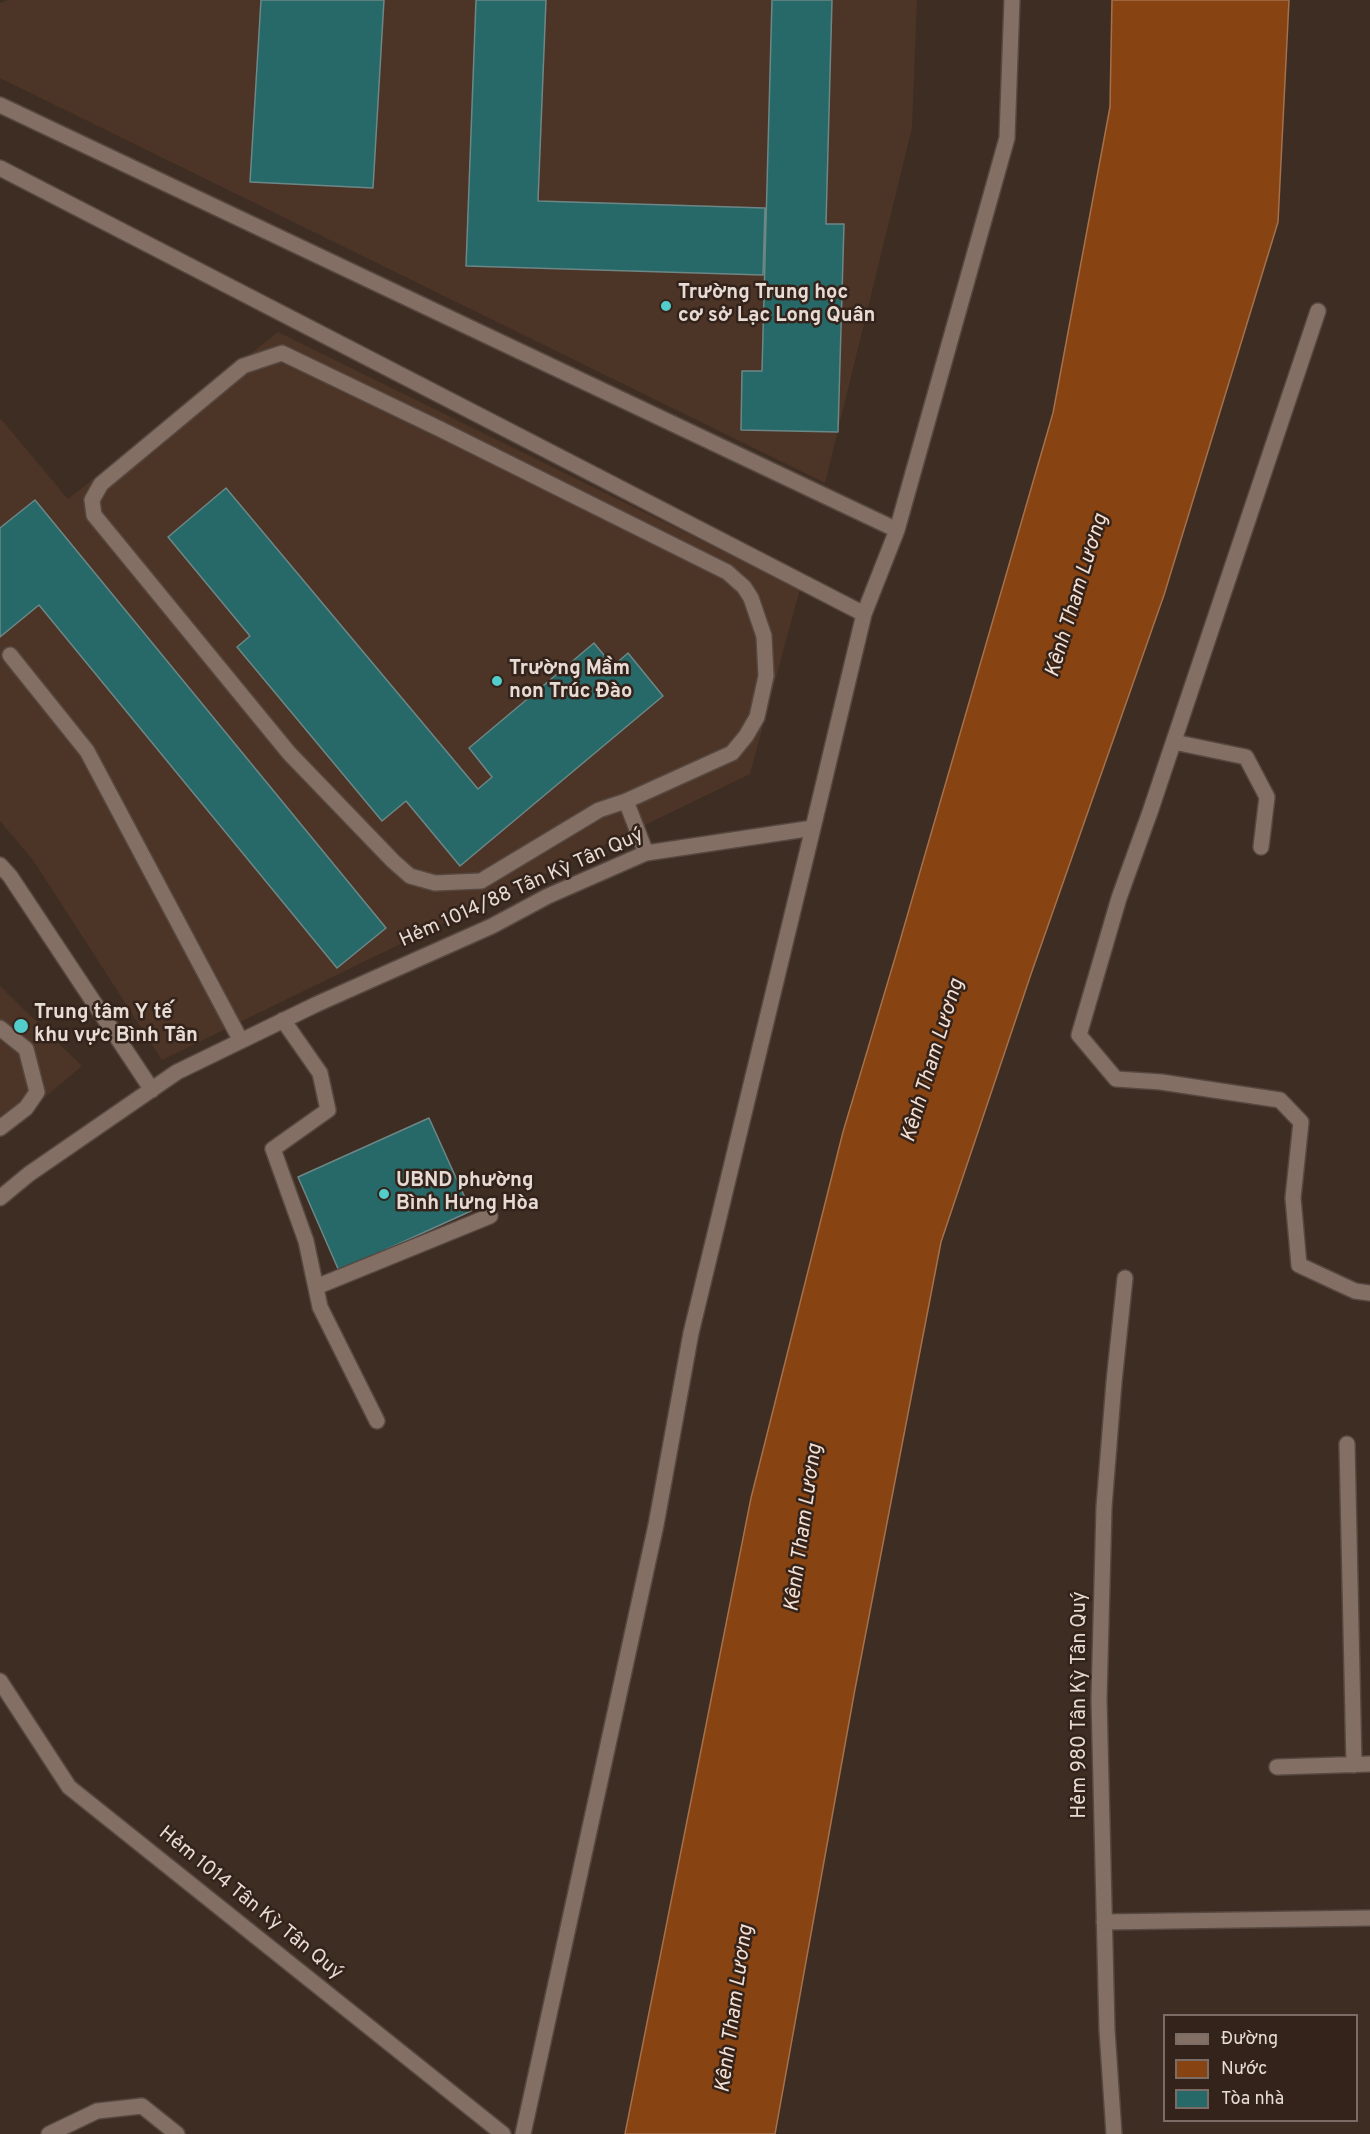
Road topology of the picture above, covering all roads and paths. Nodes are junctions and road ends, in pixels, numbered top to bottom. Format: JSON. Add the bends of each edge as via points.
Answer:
{"nodes":[{"id":1,"x":1012,"y":0,"type":"edge"},
{"id":2,"x":0,"y":105,"type":"edge"},
{"id":3,"x":0,"y":168,"type":"edge"},
{"id":4,"x":1318,"y":311,"type":"dead end"},
{"id":5,"x":897,"y":530,"type":"junction"},
{"id":6,"x":864,"y":614,"type":"junction"},
{"id":7,"x":10,"y":655,"type":"dead end"},
{"id":8,"x":1174,"y":742,"type":"junction"},
{"id":9,"x":626,"y":801,"type":"junction"},
{"id":10,"x":813,"y":828,"type":"junction"},
{"id":11,"x":1261,"y":847,"type":"dead end"},
{"id":12,"x":646,"y":853,"type":"junction"},
{"id":13,"x":0,"y":864,"type":"edge"},
{"id":14,"x":283,"y":1020,"type":"junction"},
{"id":15,"x":0,"y":1028,"type":"edge"},
{"id":16,"x":241,"y":1041,"type":"junction"},
{"id":17,"x":152,"y":1090,"type":"junction"},
{"id":18,"x":0,"y":1128,"type":"edge"},
{"id":19,"x":0,"y":1198,"type":"edge"},
{"id":20,"x":490,"y":1216,"type":"dead end"},
{"id":21,"x":1125,"y":1278,"type":"dead end"},
{"id":22,"x":316,"y":1287,"type":"junction"},
{"id":23,"x":1370,"y":1293,"type":"edge"},
{"id":24,"x":377,"y":1421,"type":"dead end"},
{"id":25,"x":1347,"y":1444,"type":"dead end"},
{"id":26,"x":0,"y":1681,"type":"edge"},
{"id":27,"x":1370,"y":1764,"type":"edge"},
{"id":28,"x":1354,"y":1765,"type":"junction"},
{"id":29,"x":1277,"y":1767,"type":"dead end"},
{"id":30,"x":1370,"y":1918,"type":"edge"},
{"id":31,"x":1104,"y":1922,"type":"junction"},
{"id":32,"x":49,"y":2134,"type":"edge"},
{"id":33,"x":177,"y":2134,"type":"edge"},
{"id":34,"x":503,"y":2134,"type":"edge"},
{"id":35,"x":523,"y":2134,"type":"edge"},
{"id":36,"x":1114,"y":2134,"type":"edge"}],
"edges":[{"from":1,"to":5,"type":"street","via":[[1007,138]]},
{"from":2,"to":5,"type":"street"},
{"from":3,"to":6,"type":"street"},
{"from":4,"to":8,"type":"street"},
{"from":5,"to":6,"type":"street"},
{"from":6,"to":10,"type":"street"},
{"from":7,"to":16,"type":"street","via":[[87,751]]},
{"from":8,"to":11,"type":"street","via":[[1246,757],[1267,797]]},
{"from":8,"to":23,"type":"street","via":[[1119,898],[1079,1035],[1116,1079],[1280,1100],[1300,1122],[1293,1198],[1299,1265],[1355,1291]]},
{"from":9,"to":9,"type":"street","via":[[599,810],[481,881],[435,883],[410,876],[290,753],[94,515],[92,500],[101,484],[243,366],[282,353],[727,572],[751,598],[764,636],[765,676],[756,717],[732,753]]},
{"from":9,"to":12,"type":"street"},
{"from":10,"to":12,"type":"street","name":"Hẻm 1014/88 Tân Kỳ Tân Quý"},
{"from":10,"to":35,"type":"street","via":[[691,1333],[656,1525]]},
{"from":12,"to":14,"type":"street","name":"Hẻm 1014/88 Tân Kỳ Tân Quý"},
{"from":13,"to":17,"type":"street"},
{"from":14,"to":16,"type":"street","name":"Hẻm 1014/88 Tân Kỳ Tân Quý"},
{"from":14,"to":22,"type":"street","via":[[320,1072],[328,1110],[273,1149],[306,1241]]},
{"from":15,"to":18,"type":"street","via":[[26,1049],[37,1092],[26,1108]]},
{"from":16,"to":17,"type":"street","name":"Hẻm 1014/88 Tân Kỳ Tân Quý","via":[[177,1072]]},
{"from":17,"to":19,"type":"street","name":"Hẻm 1014/88 Tân Kỳ Tân Quý"},
{"from":20,"to":22,"type":"street"},
{"from":21,"to":31,"type":"street","name":"Hẻm 980 Tân Kỳ Tân Quý","via":[[1104,1507],[1099,1700]]},
{"from":22,"to":24,"type":"street","via":[[320,1306]]},
{"from":25,"to":28,"type":"street"},
{"from":26,"to":34,"type":"street","name":"Hẻm 1014 Tân Kỳ Tân Quý","via":[[69,1787]]},
{"from":27,"to":28,"type":"street"},
{"from":28,"to":29,"type":"street"},
{"from":30,"to":31,"type":"street"},
{"from":31,"to":36,"type":"street","name":"Hẻm 980 Tân Kỳ Tân Quý"},
{"from":32,"to":33,"type":"street","via":[[97,2110],[142,2106]]}]}
